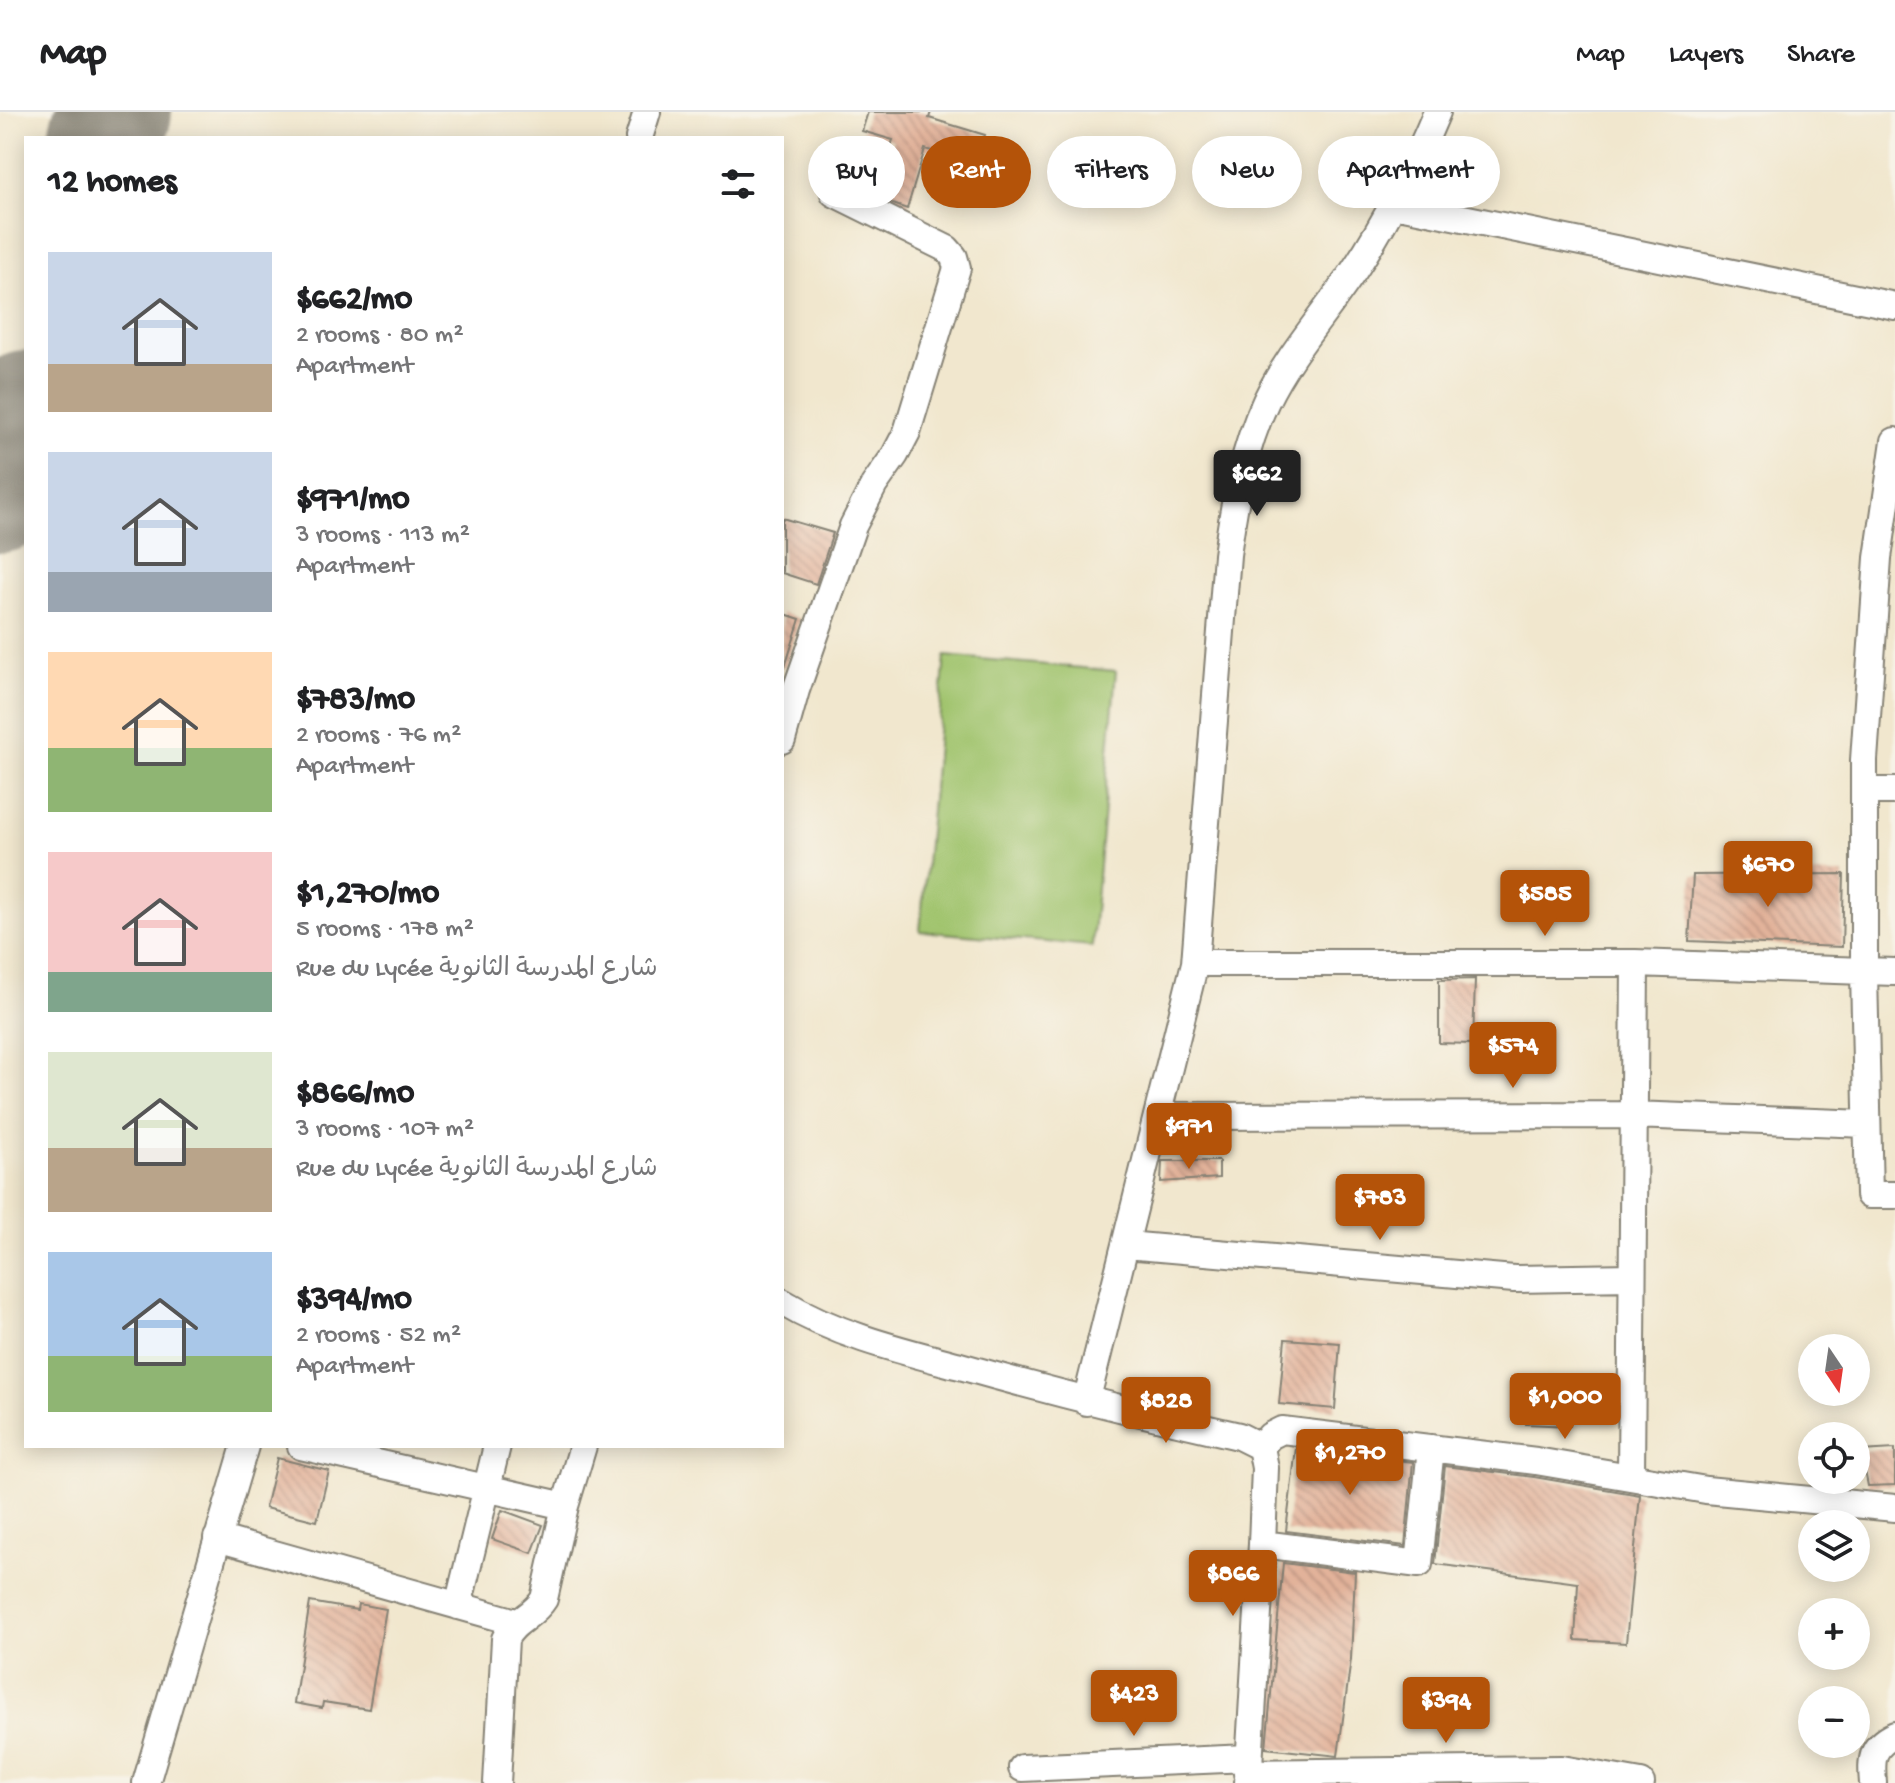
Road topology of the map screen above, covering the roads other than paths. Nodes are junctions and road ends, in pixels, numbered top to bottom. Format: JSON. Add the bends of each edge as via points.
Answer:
{"nodes":[{"id":1,"x":647,"y":112,"type":"edge"},
{"id":2,"x":1437,"y":112,"type":"edge"},
{"id":3,"x":640,"y":136,"type":"edge"},
{"id":4,"x":1427,"y":136,"type":"edge"},
{"id":5,"x":864,"y":208,"type":"edge"},
{"id":6,"x":1392,"y":208,"type":"edge"},
{"id":7,"x":1414,"y":208,"type":"edge"},
{"id":8,"x":1895,"y":306,"type":"edge"},
{"id":9,"x":1895,"y":441,"type":"edge"},
{"id":10,"x":784,"y":733,"type":"edge"},
{"id":11,"x":1865,"y":791,"type":"junction"},
{"id":12,"x":1895,"y":791,"type":"edge"},
{"id":13,"x":1195,"y":963,"type":"junction"},
{"id":14,"x":1635,"y":963,"type":"junction"},
{"id":15,"x":1895,"y":972,"type":"edge"},
{"id":16,"x":1864,"y":973,"type":"junction"},
{"id":17,"x":1633,"y":1115,"type":"junction"},
{"id":18,"x":1158,"y":1116,"type":"junction"},
{"id":19,"x":1867,"y":1124,"type":"junction"},
{"id":20,"x":1895,"y":1195,"type":"edge"},
{"id":21,"x":1126,"y":1245,"type":"junction"},
{"id":22,"x":1632,"y":1277,"type":"junction"},
{"id":23,"x":784,"y":1303,"type":"edge"},
{"id":24,"x":1086,"y":1402,"type":"junction"},
{"id":25,"x":1261,"y":1447,"type":"junction"},
{"id":26,"x":244,"y":1448,"type":"edge"},
{"id":27,"x":310,"y":1448,"type":"edge"},
{"id":28,"x":496,"y":1448,"type":"edge"},
{"id":29,"x":582,"y":1448,"type":"edge"},
{"id":30,"x":1431,"y":1448,"type":"junction"},
{"id":31,"x":1631,"y":1477,"type":"junction"},
{"id":32,"x":485,"y":1488,"type":"junction"},
{"id":33,"x":565,"y":1506,"type":"junction"},
{"id":34,"x":1895,"y":1508,"type":"edge"},
{"id":35,"x":217,"y":1538,"type":"junction"},
{"id":36,"x":1262,"y":1544,"type":"junction"},
{"id":37,"x":458,"y":1606,"type":"junction"},
{"id":38,"x":516,"y":1622,"type":"junction"},
{"id":39,"x":1895,"y":1735,"type":"edge"},
{"id":40,"x":1022,"y":1768,"type":"dead end"},
{"id":41,"x":1247,"y":1771,"type":"edge"},
{"id":42,"x":1492,"y":1776,"type":"edge"},
{"id":43,"x":1552,"y":1776,"type":"edge"},
{"id":44,"x":1398,"y":1777,"type":"edge"},
{"id":45,"x":146,"y":1783,"type":"edge"},
{"id":46,"x":497,"y":1783,"type":"edge"},
{"id":47,"x":1636,"y":1783,"type":"edge"},
{"id":48,"x":1873,"y":1783,"type":"edge"}],
"edges":[{"from":1,"to":3,"type":"street"},
{"from":2,"to":4,"type":"street"},
{"from":5,"to":10,"type":"street","via":[[947,249],[957,268],[907,432],[853,526]]},
{"from":6,"to":13,"type":"street","via":[[1266,401],[1244,461],[1227,555]]},
{"from":7,"to":8,"type":"street"},
{"from":9,"to":11,"type":"street","via":[[1878,558]]},
{"from":11,"to":12,"type":"street"},
{"from":11,"to":16,"type":"street"},
{"from":13,"to":14,"type":"street"},
{"from":13,"to":18,"type":"street"},
{"from":14,"to":16,"type":"street"},
{"from":14,"to":17,"type":"street"},
{"from":15,"to":16,"type":"street"},
{"from":16,"to":19,"type":"street"},
{"from":17,"to":18,"type":"street"},
{"from":17,"to":19,"type":"street"},
{"from":17,"to":22,"type":"street"},
{"from":18,"to":21,"type":"street"},
{"from":19,"to":20,"type":"street","via":[[1869,1195]]},
{"from":21,"to":22,"type":"street","via":[[1514,1279]]},
{"from":21,"to":24,"type":"street"},
{"from":22,"to":31,"type":"street"},
{"from":23,"to":24,"type":"street","via":[[857,1337]]},
{"from":24,"to":25,"type":"street","via":[[1239,1436]]},
{"from":25,"to":30,"type":"street","via":[[1282,1430]]},
{"from":25,"to":36,"type":"street"},
{"from":26,"to":35,"type":"street"},
{"from":27,"to":32,"type":"street"},
{"from":28,"to":32,"type":"street"},
{"from":29,"to":33,"type":"street"},
{"from":30,"to":31,"type":"street"},
{"from":30,"to":36,"type":"street","via":[[1419,1564]]},
{"from":31,"to":34,"type":"street","via":[[1706,1490]]},
{"from":32,"to":33,"type":"street"},
{"from":32,"to":37,"type":"street"},
{"from":33,"to":38,"type":"street","via":[[544,1599]]},
{"from":35,"to":37,"type":"street"},
{"from":35,"to":45,"type":"street"},
{"from":36,"to":41,"type":"street"},
{"from":37,"to":38,"type":"street"},
{"from":38,"to":46,"type":"street","via":[[504,1646]]},
{"from":39,"to":48,"type":"street","via":[[1881,1741],[1871,1760]]},
{"from":40,"to":41,"type":"street"},
{"from":41,"to":44,"type":"street"},
{"from":42,"to":43,"type":"street"},
{"from":42,"to":44,"type":"street"},
{"from":43,"to":47,"type":"street"}]}
